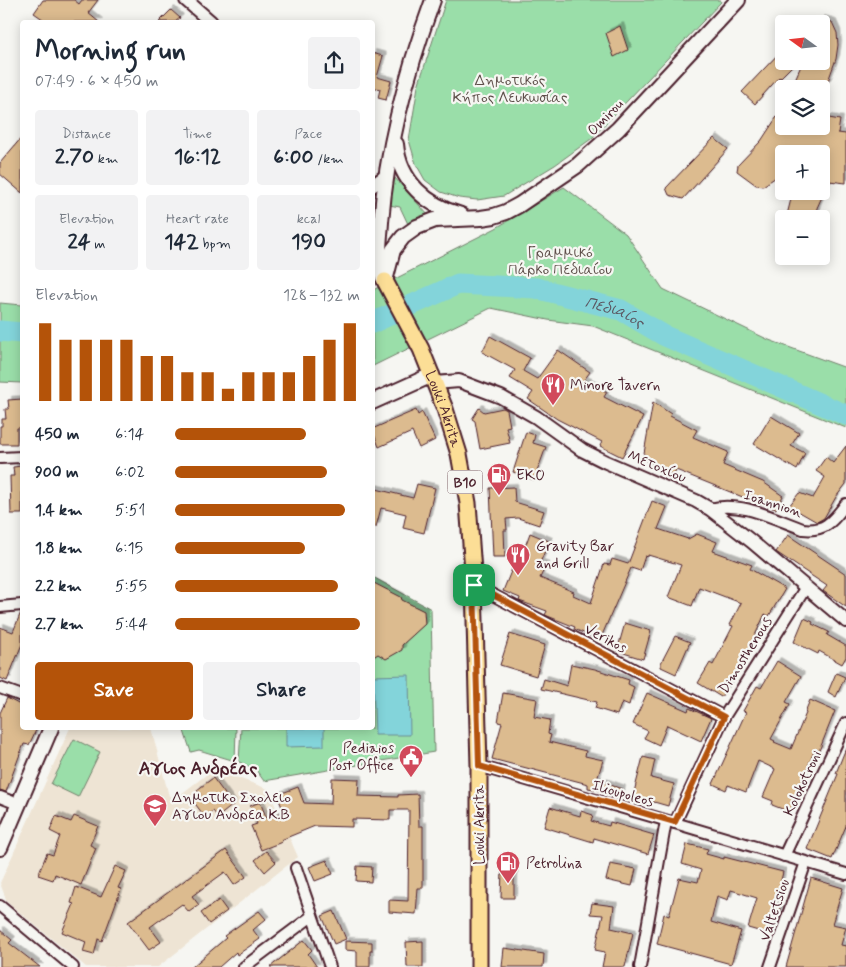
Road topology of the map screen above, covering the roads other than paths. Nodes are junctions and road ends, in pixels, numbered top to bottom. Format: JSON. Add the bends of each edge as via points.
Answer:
{"nodes":[{"id":1,"x":186,"y":0,"type":"edge"},
{"id":2,"x":738,"y":0,"type":"edge"},
{"id":3,"x":429,"y":1,"type":"edge"},
{"id":4,"x":209,"y":20,"type":"edge"},
{"id":5,"x":395,"y":131,"type":"junction"},
{"id":6,"x":387,"y":175,"type":"junction"},
{"id":7,"x":375,"y":184,"type":"edge"},
{"id":8,"x":469,"y":218,"type":"junction"},
{"id":9,"x":376,"y":230,"type":"edge"},
{"id":10,"x":385,"y":282,"type":"junction"},
{"id":11,"x":434,"y":379,"type":"junction"},
{"id":12,"x":375,"y":401,"type":"edge"},
{"id":13,"x":20,"y":457,"type":"edge"},
{"id":14,"x":0,"y":458,"type":"edge"},
{"id":15,"x":846,"y":504,"type":"edge"},
{"id":16,"x":710,"y":509,"type":"junction"},
{"id":17,"x":474,"y":585,"type":"junction"},
{"id":18,"x":806,"y":587,"type":"junction"},
{"id":19,"x":20,"y":605,"type":"edge"},
{"id":20,"x":0,"y":606,"type":"edge"},
{"id":21,"x":846,"y":621,"type":"edge"},
{"id":22,"x":0,"y":688,"type":"edge"},
{"id":23,"x":20,"y":695,"type":"edge"},
{"id":24,"x":724,"y":717,"type":"junction"},
{"id":25,"x":846,"y":723,"type":"edge"},
{"id":26,"x":50,"y":730,"type":"edge"},
{"id":27,"x":479,"y":766,"type":"junction"},
{"id":28,"x":0,"y":797,"type":"edge"},
{"id":29,"x":18,"y":804,"type":"junction"},
{"id":30,"x":670,"y":822,"type":"junction"},
{"id":31,"x":0,"y":848,"type":"edge"},
{"id":32,"x":784,"y":856,"type":"junction"},
{"id":33,"x":806,"y":862,"type":"junction"},
{"id":34,"x":296,"y":868,"type":"dead end"},
{"id":35,"x":846,"y":874,"type":"edge"},
{"id":36,"x":0,"y":906,"type":"edge"},
{"id":37,"x":312,"y":916,"type":"junction"},
{"id":38,"x":73,"y":967,"type":"edge"},
{"id":39,"x":244,"y":967,"type":"edge"},
{"id":40,"x":330,"y":967,"type":"edge"},
{"id":41,"x":479,"y":967,"type":"edge"},
{"id":42,"x":640,"y":967,"type":"edge"},
{"id":43,"x":770,"y":967,"type":"edge"}],
"edges":[{"from":1,"to":4,"type":"street"},
{"from":2,"to":8,"type":"main road","name":"Omirou","via":[[618,129],[578,165],[506,212]]},
{"from":3,"to":5,"type":"main road"},
{"from":5,"to":6,"type":"main road"},
{"from":5,"to":8,"type":"main road","name":"Omirou","via":[[400,165],[418,192],[441,208]]},
{"from":6,"to":7,"type":"street"},
{"from":6,"to":9,"type":"main road"},
{"from":8,"to":10,"type":"main road","name":"Omirou","via":[[435,220],[408,233],[393,250]]},
{"from":9,"to":10,"type":"main road"},
{"from":10,"to":11,"type":"main road","name":"Louki Akrita","number":"B10"},
{"from":11,"to":12,"type":"main road"},
{"from":11,"to":16,"type":"street","name":"Μετοχίου","via":[[459,381],[502,396],[582,450]]},
{"from":11,"to":17,"type":"main road","name":"Louki Akrita","number":"B10","via":[[453,430],[465,480]]},
{"from":13,"to":14,"type":"street"},
{"from":15,"to":16,"type":"street","name":"Ioannion","via":[[832,521],[811,530],[737,507]]},
{"from":16,"to":18,"type":"street","name":"Μετοχίου"},
{"from":17,"to":24,"type":"street","name":"Verikos"},
{"from":17,"to":27,"type":"main road","name":"Louki Akrita","number":"B10"},
{"from":18,"to":21,"type":"street","name":"Μετοχίου"},
{"from":18,"to":24,"type":"street","name":"Dimosthenous"},
{"from":19,"to":20,"type":"street"},
{"from":22,"to":23,"type":"street"},
{"from":24,"to":30,"type":"street","name":"Dimosthenous"},
{"from":25,"to":32,"type":"street","name":"Kolokotroni"},
{"from":26,"to":29,"type":"main road"},
{"from":27,"to":30,"type":"street","name":"Ilioupoleos"},
{"from":27,"to":41,"type":"main road","name":"Louki Akrita","number":"B10"},
{"from":28,"to":29,"type":"street"},
{"from":29,"to":31,"type":"main road"},
{"from":30,"to":32,"type":"street","name":"Ilioupoleos"},
{"from":30,"to":42,"type":"street","name":"Dimosthenous"},
{"from":32,"to":33,"type":"street","name":"Ilioupoleos"},
{"from":33,"to":35,"type":"street","name":"Ilioupoleos"},
{"from":33,"to":43,"type":"street","name":"Valtetsiou"},
{"from":34,"to":37,"type":"street"},
{"from":36,"to":38,"type":"street"},
{"from":37,"to":39,"type":"street"},
{"from":37,"to":40,"type":"street"}]}
